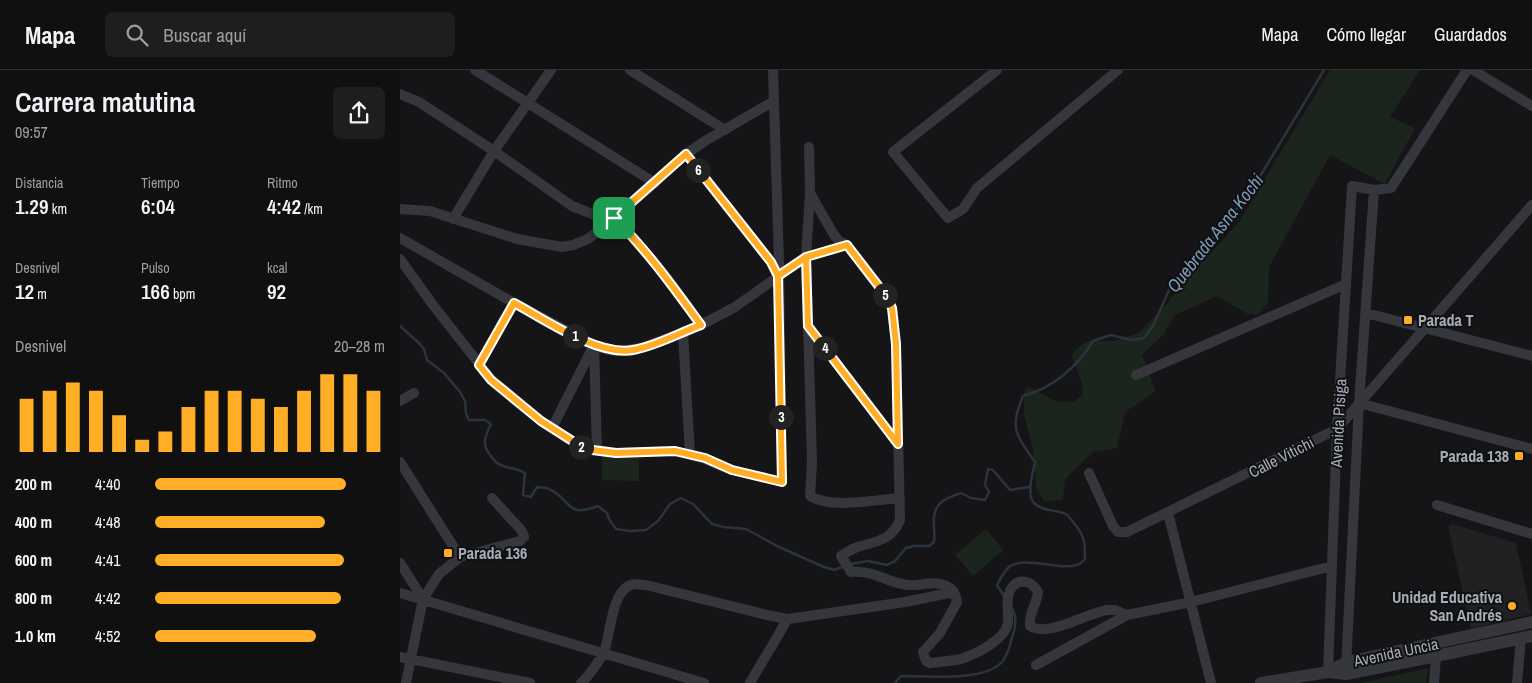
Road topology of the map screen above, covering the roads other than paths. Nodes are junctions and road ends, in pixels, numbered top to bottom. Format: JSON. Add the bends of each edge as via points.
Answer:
{"nodes":[{"id":1,"x":475,"y":70,"type":"edge"},
{"id":2,"x":551,"y":70,"type":"edge"},
{"id":3,"x":630,"y":70,"type":"edge"},
{"id":4,"x":773,"y":70,"type":"edge"},
{"id":5,"x":996,"y":70,"type":"edge"},
{"id":6,"x":1118,"y":70,"type":"edge"},
{"id":7,"x":1467,"y":70,"type":"edge"},
{"id":8,"x":1473,"y":70,"type":"edge"},
{"id":9,"x":400,"y":94,"type":"edge"},
{"id":10,"x":774,"y":101,"type":"junction"},
{"id":11,"x":528,"y":104,"type":"junction"},
{"id":12,"x":1532,"y":106,"type":"edge"},
{"id":13,"x":725,"y":130,"type":"junction"},
{"id":14,"x":810,"y":147,"type":"dead end"},
{"id":15,"x":494,"y":151,"type":"junction"},
{"id":16,"x":686,"y":154,"type":"junction"},
{"id":17,"x":655,"y":183,"type":"junction"},
{"id":18,"x":1374,"y":190,"type":"junction"},
{"id":19,"x":810,"y":193,"type":"junction"},
{"id":20,"x":1532,"y":205,"type":"edge"},
{"id":21,"x":400,"y":209,"type":"edge"},
{"id":22,"x":614,"y":218,"type":"junction"},
{"id":23,"x":453,"y":219,"type":"junction"},
{"id":24,"x":400,"y":238,"type":"edge"},
{"id":25,"x":847,"y":245,"type":"junction"},
{"id":26,"x":806,"y":257,"type":"junction"},
{"id":27,"x":400,"y":258,"type":"edge"},
{"id":28,"x":778,"y":276,"type":"junction"},
{"id":29,"x":1346,"y":284,"type":"junction"},
{"id":30,"x":514,"y":303,"type":"junction"},
{"id":31,"x":1366,"y":313,"type":"junction"},
{"id":32,"x":701,"y":325,"type":"junction"},
{"id":33,"x":808,"y":326,"type":"junction"},
{"id":34,"x":1424,"y":328,"type":"junction"},
{"id":35,"x":683,"y":332,"type":"junction"},
{"id":36,"x":594,"y":345,"type":"junction"},
{"id":37,"x":1532,"y":356,"type":"edge"},
{"id":38,"x":479,"y":365,"type":"junction"},
{"id":39,"x":1136,"y":375,"type":"dead end"},
{"id":40,"x":414,"y":393,"type":"dead end"},
{"id":41,"x":400,"y":401,"type":"edge"},
{"id":42,"x":1359,"y":403,"type":"junction"},
{"id":43,"x":552,"y":428,"type":"junction"},
{"id":44,"x":1337,"y":429,"type":"junction"},
{"id":45,"x":898,"y":444,"type":"junction"},
{"id":46,"x":1532,"y":449,"type":"edge"},
{"id":47,"x":597,"y":451,"type":"junction"},
{"id":48,"x":690,"y":455,"type":"junction"},
{"id":49,"x":400,"y":462,"type":"edge"},
{"id":50,"x":1089,"y":473,"type":"dead end"},
{"id":51,"x":492,"y":498,"type":"dead end"},
{"id":52,"x":900,"y":498,"type":"junction"},
{"id":53,"x":1437,"y":505,"type":"dead end"},
{"id":54,"x":1168,"y":513,"type":"junction"},
{"id":55,"x":1532,"y":534,"type":"edge"},
{"id":56,"x":460,"y":557,"type":"junction"},
{"id":57,"x":400,"y":563,"type":"edge"},
{"id":58,"x":1332,"y":566,"type":"junction"},
{"id":59,"x":954,"y":592,"type":"junction"},
{"id":60,"x":400,"y":593,"type":"edge"},
{"id":61,"x":423,"y":599,"type":"junction"},
{"id":62,"x":1191,"y":602,"type":"junction"},
{"id":63,"x":1128,"y":615,"type":"junction"},
{"id":64,"x":787,"y":618,"type":"junction"},
{"id":65,"x":1532,"y":622,"type":"edge"},
{"id":66,"x":1526,"y":637,"type":"edge"},
{"id":67,"x":604,"y":652,"type":"junction"},
{"id":68,"x":1436,"y":656,"type":"junction"},
{"id":69,"x":400,"y":657,"type":"edge"},
{"id":70,"x":412,"y":660,"type":"junction"},
{"id":71,"x":1036,"y":665,"type":"dead end"},
{"id":72,"x":1346,"y":673,"type":"edge"},
{"id":73,"x":1328,"y":677,"type":"edge"},
{"id":74,"x":698,"y":682,"type":"edge"},
{"id":75,"x":406,"y":683,"type":"edge"},
{"id":76,"x":530,"y":683,"type":"edge"},
{"id":77,"x":581,"y":683,"type":"edge"},
{"id":78,"x":750,"y":683,"type":"edge"},
{"id":79,"x":1211,"y":683,"type":"edge"},
{"id":80,"x":1261,"y":683,"type":"edge"},
{"id":81,"x":1434,"y":683,"type":"edge"},
{"id":82,"x":1517,"y":683,"type":"edge"}],
"edges":[{"from":1,"to":11,"type":"street"},
{"from":2,"to":11,"type":"street"},
{"from":3,"to":13,"type":"street"},
{"from":4,"to":10,"type":"street"},
{"from":5,"to":6,"type":"street","via":[[893,152],[948,218],[963,208],[977,188]]},
{"from":7,"to":18,"type":"street","name":"Avenida Pisiga","via":[[1391,188]]},
{"from":8,"to":12,"type":"street"},
{"from":9,"to":15,"type":"street","via":[[419,102]]},
{"from":10,"to":13,"type":"street"},
{"from":10,"to":28,"type":"street"},
{"from":11,"to":15,"type":"street"},
{"from":11,"to":17,"type":"street"},
{"from":13,"to":16,"type":"street"},
{"from":14,"to":19,"type":"street"},
{"from":15,"to":22,"type":"street","via":[[572,206],[600,217]]},
{"from":15,"to":23,"type":"street"},
{"from":16,"to":17,"type":"street"},
{"from":16,"to":28,"type":"street","via":[[771,262]]},
{"from":17,"to":22,"type":"street"},
{"from":18,"to":29,"type":"street","name":"Avenida Pisiga","via":[[1352,186]]},
{"from":18,"to":31,"type":"street","name":"Avenida Pisiga"},
{"from":19,"to":25,"type":"street","via":[[834,235]]},
{"from":19,"to":26,"type":"street"},
{"from":20,"to":34,"type":"street","name":"Calle Vitichi"},
{"from":21,"to":23,"type":"street","via":[[430,210]]},
{"from":22,"to":23,"type":"street","via":[[588,239],[562,247],[517,239]]},
{"from":22,"to":32,"type":"street","via":[[667,278]]},
{"from":24,"to":30,"type":"street"},
{"from":25,"to":26,"type":"street"},
{"from":25,"to":45,"type":"street","via":[[892,308]]},
{"from":26,"to":28,"type":"street"},
{"from":26,"to":33,"type":"street"},
{"from":27,"to":38,"type":"street"},
{"from":28,"to":32,"type":"street","via":[[735,307]]},
{"from":28,"to":48,"type":"street","via":[[782,482],[732,470]]},
{"from":29,"to":39,"type":"street"},
{"from":29,"to":44,"type":"street","name":"Avenida Pisiga"},
{"from":30,"to":36,"type":"street"},
{"from":30,"to":38,"type":"street"},
{"from":31,"to":34,"type":"street"},
{"from":31,"to":42,"type":"street","name":"Avenida Pisiga"},
{"from":32,"to":35,"type":"street"},
{"from":33,"to":45,"type":"street"},
{"from":33,"to":52,"type":"street","via":[[810,496],[834,503]]},
{"from":34,"to":37,"type":"street"},
{"from":34,"to":42,"type":"street","name":"Calle Vitichi"},
{"from":35,"to":36,"type":"street","via":[[634,350],[609,350]]},
{"from":35,"to":48,"type":"street"},
{"from":36,"to":43,"type":"street"},
{"from":36,"to":47,"type":"street"},
{"from":38,"to":43,"type":"street","via":[[491,380]]},
{"from":40,"to":41,"type":"street"},
{"from":42,"to":44,"type":"street","name":"Calle Vitichi"},
{"from":42,"to":46,"type":"street"},
{"from":42,"to":72,"type":"street","name":"Avenida Pisiga"},
{"from":43,"to":47,"type":"street","via":[[585,449]]},
{"from":44,"to":54,"type":"street","name":"Calle Vitichi"},
{"from":44,"to":58,"type":"street","name":"Avenida Pisiga"},
{"from":45,"to":52,"type":"street"},
{"from":47,"to":48,"type":"street","via":[[669,450]]},
{"from":49,"to":56,"type":"street"},
{"from":50,"to":54,"type":"street","name":"Calle Vitichi","via":[[1118,532],[1128,532]]},
{"from":51,"to":56,"type":"street","via":[[524,537],[520,541]]},
{"from":52,"to":59,"type":"street","via":[[900,520],[891,535],[852,548],[841,556],[842,560],[851,572],[870,572],[907,584],[934,583],[949,587]]},
{"from":53,"to":55,"type":"street"},
{"from":54,"to":62,"type":"street"},
{"from":56,"to":61,"type":"street","via":[[439,574]]},
{"from":57,"to":61,"type":"street"},
{"from":58,"to":62,"type":"street"},
{"from":58,"to":73,"type":"street","name":"Avenida Pisiga"},
{"from":59,"to":63,"type":"street","via":[[957,602],[940,633],[923,652],[926,661],[962,658],[998,640],[1007,629],[1009,593],[1012,587],[1024,581],[1038,592],[1029,620],[1034,629],[1043,630],[1107,610]]},
{"from":59,"to":64,"type":"street"},
{"from":60,"to":61,"type":"street"},
{"from":61,"to":67,"type":"street"},
{"from":61,"to":70,"type":"street"},
{"from":62,"to":63,"type":"street"},
{"from":62,"to":79,"type":"street"},
{"from":63,"to":71,"type":"street"},
{"from":64,"to":67,"type":"street","via":[[635,584],[621,592]]},
{"from":64,"to":78,"type":"street"},
{"from":65,"to":72,"type":"street","name":"Avenida Uncia"},
{"from":66,"to":68,"type":"street"},
{"from":66,"to":82,"type":"street"},
{"from":67,"to":74,"type":"street"},
{"from":67,"to":77,"type":"street"},
{"from":68,"to":72,"type":"street"},
{"from":68,"to":81,"type":"street"},
{"from":69,"to":70,"type":"street"},
{"from":70,"to":75,"type":"street"},
{"from":70,"to":76,"type":"street"},
{"from":72,"to":73,"type":"street","name":"Avenida Uncia"},
{"from":73,"to":80,"type":"street","name":"Avenida Uncia"}]}
